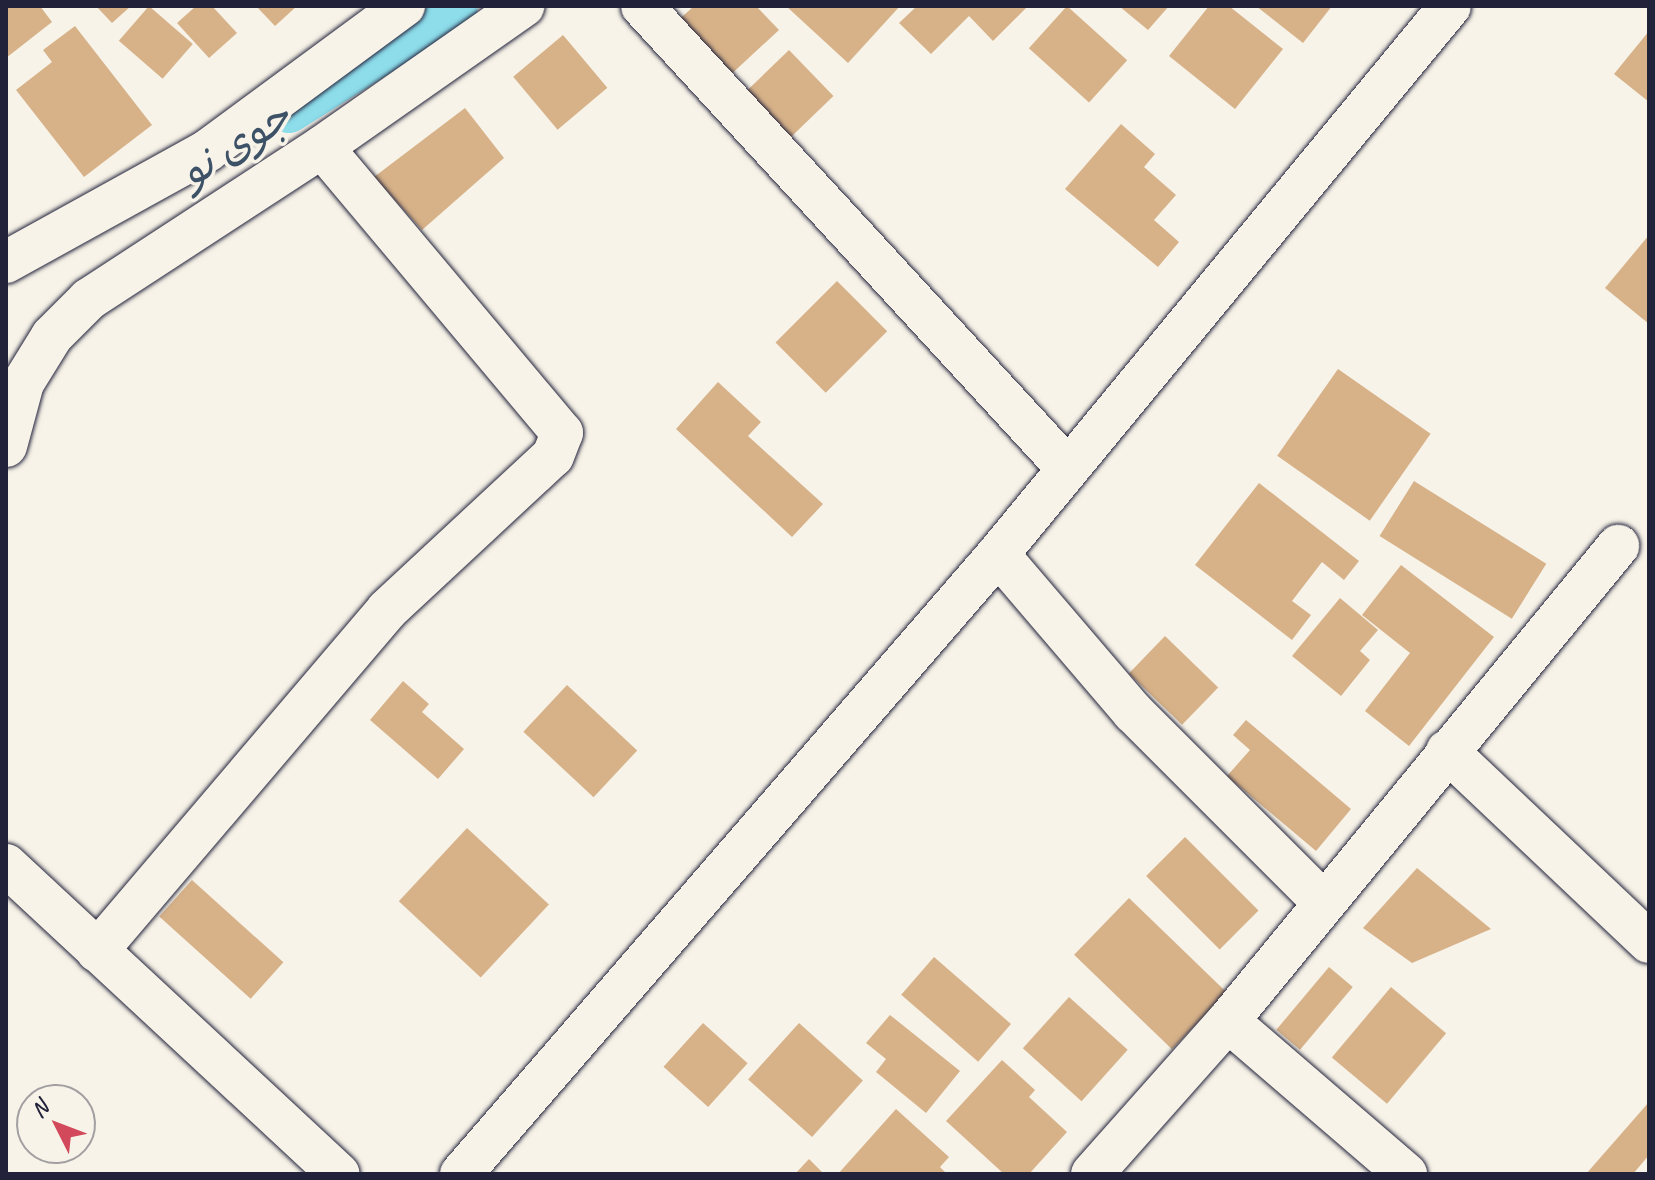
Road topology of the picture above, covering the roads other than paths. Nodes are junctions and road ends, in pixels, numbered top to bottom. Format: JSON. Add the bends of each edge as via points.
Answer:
{"nodes":[{"id":1,"x":404,"y":6,"type":"edge"},
{"id":2,"x":523,"y":6,"type":"edge"},
{"id":3,"x":642,"y":6,"type":"edge"},
{"id":4,"x":1450,"y":6,"type":"edge"},
{"id":5,"x":322,"y":147,"type":"junction"},
{"id":6,"x":6,"y":262,"type":"edge"},
{"id":7,"x":6,"y":446,"type":"edge"},
{"id":8,"x":1068,"y":469,"type":"junction"},
{"id":9,"x":1618,"y":546,"type":"dead end"},
{"id":10,"x":998,"y":554,"type":"junction"},
{"id":11,"x":1447,"y":751,"type":"junction"},
{"id":12,"x":6,"y":865,"type":"edge"},
{"id":13,"x":1322,"y":901,"type":"junction"},
{"id":14,"x":1649,"y":942,"type":"edge"},
{"id":15,"x":97,"y":951,"type":"junction"},
{"id":16,"x":1228,"y":1021,"type":"junction"},
{"id":17,"x":338,"y":1174,"type":"edge"},
{"id":18,"x":461,"y":1174,"type":"edge"},
{"id":19,"x":1092,"y":1174,"type":"edge"},
{"id":20,"x":1406,"y":1174,"type":"edge"}],
"edges":[{"from":1,"to":6,"type":"street","via":[[207,151]]},
{"from":2,"to":5,"type":"street"},
{"from":3,"to":8,"type":"street"},
{"from":4,"to":8,"type":"street"},
{"from":5,"to":7,"type":"street","via":[[89,299],[52,336],[23,383]]},
{"from":5,"to":15,"type":"street","via":[[562,433],[553,456],[387,610]]},
{"from":8,"to":10,"type":"street"},
{"from":9,"to":11,"type":"street"},
{"from":10,"to":13,"type":"street","via":[[1133,712]]},
{"from":10,"to":18,"type":"street"},
{"from":11,"to":13,"type":"street"},
{"from":11,"to":14,"type":"street"},
{"from":12,"to":15,"type":"street"},
{"from":13,"to":16,"type":"street"},
{"from":15,"to":17,"type":"street"},
{"from":16,"to":19,"type":"street"},
{"from":16,"to":20,"type":"street"}]}
